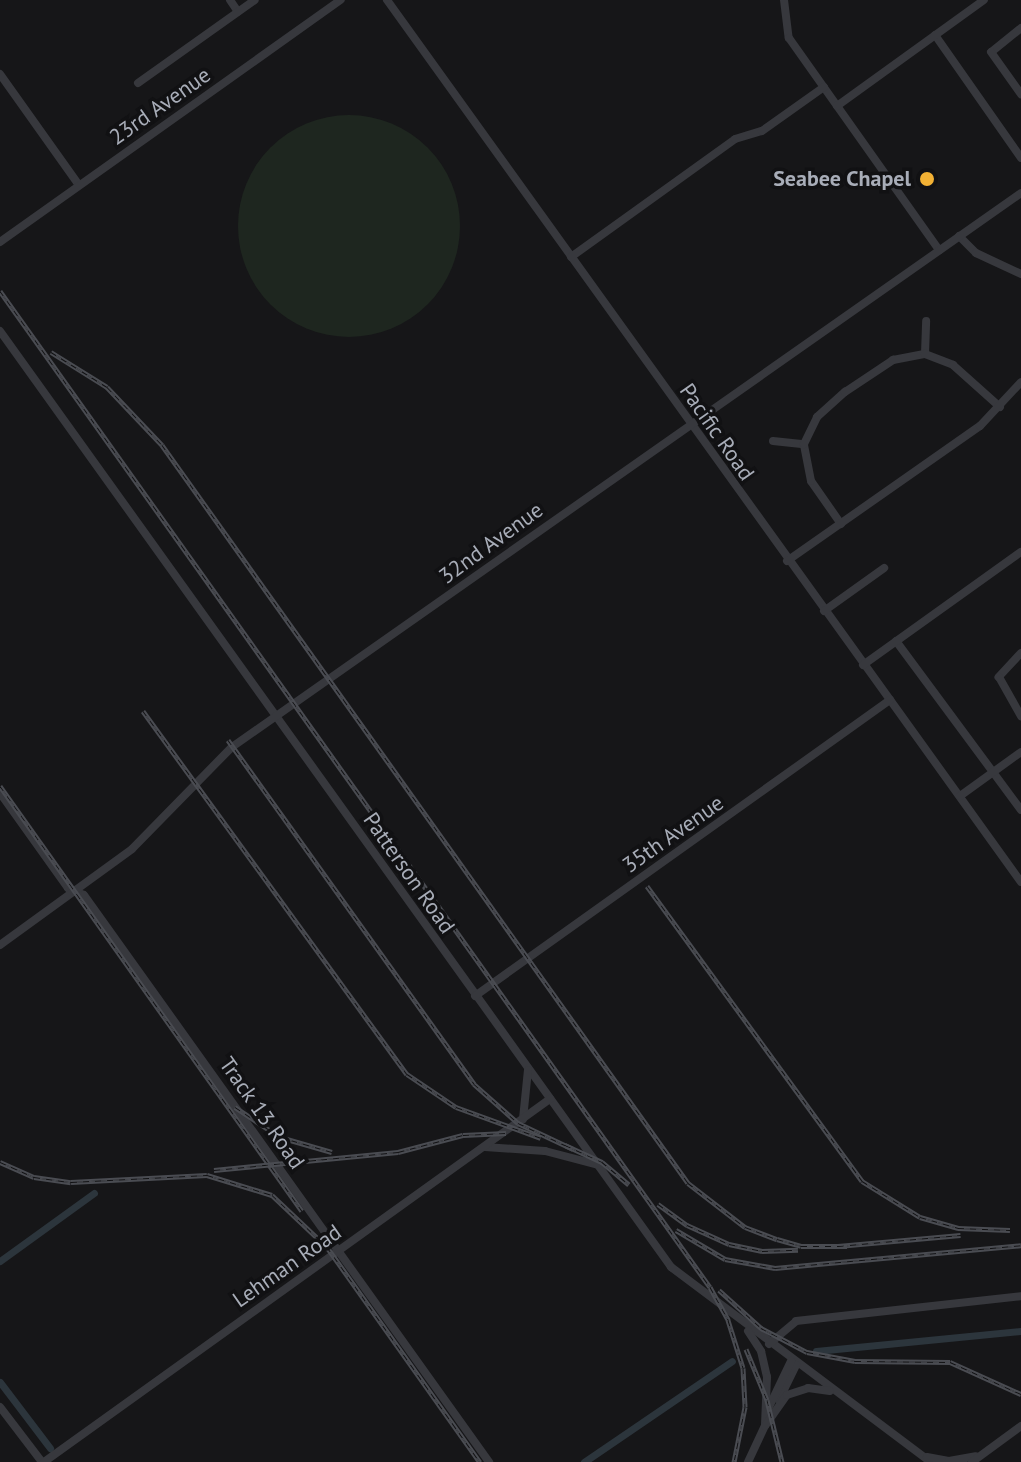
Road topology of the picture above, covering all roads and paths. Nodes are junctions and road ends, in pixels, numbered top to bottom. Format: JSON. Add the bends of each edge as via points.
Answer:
{"nodes":[{"id":1,"x":230,"y":0,"type":"edge"},
{"id":2,"x":255,"y":0,"type":"edge"},
{"id":3,"x":341,"y":0,"type":"edge"},
{"id":4,"x":387,"y":0,"type":"edge"},
{"id":5,"x":784,"y":0,"type":"edge"},
{"id":6,"x":984,"y":0,"type":"edge"},
{"id":7,"x":238,"y":12,"type":"junction"},
{"id":8,"x":1021,"y":28,"type":"edge"},
{"id":9,"x":935,"y":35,"type":"junction"},
{"id":10,"x":0,"y":74,"type":"edge"},
{"id":11,"x":138,"y":83,"type":"dead end"},
{"id":12,"x":824,"y":87,"type":"junction"},
{"id":13,"x":1021,"y":94,"type":"edge"},
{"id":14,"x":837,"y":106,"type":"junction"},
{"id":15,"x":1021,"y":158,"type":"edge"},
{"id":16,"x":79,"y":185,"type":"junction"},
{"id":17,"x":1021,"y":193,"type":"edge"},
{"id":18,"x":959,"y":236,"type":"junction"},
{"id":19,"x":0,"y":242,"type":"edge"},
{"id":20,"x":939,"y":250,"type":"junction"},
{"id":21,"x":571,"y":257,"type":"junction"},
{"id":22,"x":1021,"y":274,"type":"edge"},
{"id":23,"x":926,"y":321,"type":"dead end"},
{"id":24,"x":0,"y":331,"type":"edge"},
{"id":25,"x":925,"y":354,"type":"junction"},
{"id":26,"x":1021,"y":382,"type":"edge"},
{"id":27,"x":1000,"y":407,"type":"junction"},
{"id":28,"x":690,"y":425,"type":"junction"},
{"id":29,"x":773,"y":441,"type":"dead end"},
{"id":30,"x":804,"y":444,"type":"junction"},
{"id":31,"x":841,"y":524,"type":"junction"},
{"id":32,"x":1019,"y":557,"type":"edge"},
{"id":33,"x":787,"y":561,"type":"junction"},
{"id":34,"x":884,"y":568,"type":"dead end"},
{"id":35,"x":824,"y":611,"type":"junction"},
{"id":36,"x":896,"y":641,"type":"junction"},
{"id":37,"x":1021,"y":653,"type":"edge"},
{"id":38,"x":863,"y":665,"type":"junction"},
{"id":39,"x":890,"y":700,"type":"junction"},
{"id":40,"x":1021,"y":716,"type":"edge"},
{"id":41,"x":276,"y":717,"type":"junction"},
{"id":42,"x":1021,"y":752,"type":"edge"},
{"id":43,"x":994,"y":772,"type":"junction"},
{"id":44,"x":0,"y":793,"type":"edge"},
{"id":45,"x":960,"y":796,"type":"junction"},
{"id":46,"x":1021,"y":810,"type":"edge"},
{"id":47,"x":1021,"y":882,"type":"edge"},
{"id":48,"x":75,"y":891,"type":"junction"},
{"id":49,"x":0,"y":945,"type":"edge"},
{"id":50,"x":475,"y":996,"type":"junction"},
{"id":51,"x":528,"y":1069,"type":"junction"},
{"id":52,"x":550,"y":1099,"type":"junction"},
{"id":53,"x":523,"y":1119,"type":"junction"},
{"id":54,"x":485,"y":1147,"type":"junction"},
{"id":55,"x":596,"y":1164,"type":"junction"},
{"id":56,"x":339,"y":1251,"type":"junction"},
{"id":57,"x":1021,"y":1296,"type":"edge"},
{"id":58,"x":742,"y":1322,"type":"junction"},
{"id":59,"x":769,"y":1344,"type":"junction"},
{"id":60,"x":794,"y":1363,"type":"junction"},
{"id":61,"x":834,"y":1392,"type":"junction"},
{"id":62,"x":0,"y":1407,"type":"edge"},
{"id":63,"x":775,"y":1408,"type":"junction"},
{"id":64,"x":766,"y":1413,"type":"junction"},
{"id":65,"x":765,"y":1426,"type":"junction"},
{"id":66,"x":1021,"y":1426,"type":"edge"},
{"id":67,"x":926,"y":1459,"type":"edge"},
{"id":68,"x":980,"y":1459,"type":"edge"},
{"id":69,"x":43,"y":1462,"type":"edge"},
{"id":70,"x":489,"y":1462,"type":"edge"},
{"id":71,"x":748,"y":1462,"type":"edge"},
{"id":72,"x":972,"y":1462,"type":"edge"}],
"edges":[{"from":1,"to":7,"type":"street"},
{"from":2,"to":7,"type":"street"},
{"from":3,"to":16,"type":"street","name":"23rd Avenue"},
{"from":4,"to":21,"type":"street","name":"Pacific Road"},
{"from":5,"to":12,"type":"street","via":[[787,32]]},
{"from":6,"to":9,"type":"street"},
{"from":7,"to":11,"type":"street"},
{"from":8,"to":13,"type":"street","via":[[991,52]]},
{"from":9,"to":14,"type":"street"},
{"from":9,"to":15,"type":"street"},
{"from":10,"to":16,"type":"street"},
{"from":12,"to":14,"type":"street"},
{"from":12,"to":21,"type":"street","via":[[763,130],[745,132]]},
{"from":14,"to":20,"type":"street"},
{"from":16,"to":19,"type":"street","name":"23rd Avenue"},
{"from":17,"to":18,"type":"street","name":"32nd Avenue"},
{"from":18,"to":20,"type":"street","name":"32nd Avenue"},
{"from":18,"to":22,"type":"street","via":[[976,253]]},
{"from":20,"to":28,"type":"street","name":"32nd Avenue"},
{"from":21,"to":28,"type":"street","name":"Pacific Road"},
{"from":23,"to":25,"type":"street"},
{"from":24,"to":41,"type":"street","name":"Patterson Road"},
{"from":25,"to":27,"type":"street","via":[[953,365]]},
{"from":25,"to":30,"type":"street","via":[[893,360],[845,392],[817,417]]},
{"from":26,"to":27,"type":"street"},
{"from":27,"to":31,"type":"street"},
{"from":28,"to":33,"type":"street","name":"Pacific Road"},
{"from":28,"to":41,"type":"street","name":"32nd Avenue"},
{"from":29,"to":30,"type":"street"},
{"from":30,"to":31,"type":"street","via":[[811,481]]},
{"from":31,"to":33,"type":"street"},
{"from":32,"to":36,"type":"street"},
{"from":33,"to":35,"type":"street","name":"Pacific Road"},
{"from":34,"to":35,"type":"street"},
{"from":35,"to":38,"type":"street","name":"Pacific Road"},
{"from":36,"to":38,"type":"street"},
{"from":36,"to":43,"type":"street"},
{"from":37,"to":40,"type":"street","via":[[999,677]]},
{"from":38,"to":39,"type":"street","name":"Pacific Road"},
{"from":39,"to":45,"type":"street","name":"Pacific Road"},
{"from":39,"to":50,"type":"street","name":"35th Avenue"},
{"from":41,"to":48,"type":"street","name":"32nd Avenue","via":[[214,762],[146,837]]},
{"from":41,"to":50,"type":"street","name":"Patterson Road"},
{"from":42,"to":43,"type":"street"},
{"from":43,"to":45,"type":"street"},
{"from":43,"to":46,"type":"street"},
{"from":44,"to":48,"type":"street","name":"Track 13 Road"},
{"from":45,"to":47,"type":"street","name":"Pacific Road"},
{"from":48,"to":49,"type":"street","name":"32nd Avenue"},
{"from":48,"to":56,"type":"street","name":"Track 13 Road","via":[[84,895]]},
{"from":50,"to":51,"type":"street","name":"Patterson Road"},
{"from":51,"to":52,"type":"street","name":"Patterson Road"},
{"from":51,"to":53,"type":"street"},
{"from":52,"to":53,"type":"street","name":"Lehman Road"},
{"from":52,"to":55,"type":"street","name":"Patterson Road"},
{"from":53,"to":54,"type":"street","name":"Lehman Road"},
{"from":54,"to":55,"type":"street","via":[[545,1151]]},
{"from":54,"to":56,"type":"street","name":"Lehman Road"},
{"from":55,"to":58,"type":"street","name":"Patterson Road","via":[[671,1267]]},
{"from":56,"to":69,"type":"street","name":"Lehman Road"},
{"from":56,"to":70,"type":"street","name":"Track 13 Road"},
{"from":57,"to":59,"type":"street","via":[[796,1321]]},
{"from":58,"to":59,"type":"street","name":"Patterson Road"},
{"from":58,"to":64,"type":"street","via":[[763,1358]]},
{"from":59,"to":60,"type":"street","name":"Patterson Road"},
{"from":60,"to":61,"type":"street","name":"Patterson Road"},
{"from":60,"to":63,"type":"street"},
{"from":60,"to":64,"type":"street"},
{"from":61,"to":63,"type":"street","via":[[801,1389]]},
{"from":61,"to":67,"type":"street","name":"Patterson Road"},
{"from":62,"to":69,"type":"street"},
{"from":63,"to":65,"type":"street"},
{"from":64,"to":65,"type":"street"},
{"from":65,"to":71,"type":"street"},
{"from":66,"to":68,"type":"street"},
{"from":67,"to":68,"type":"street"},
{"from":68,"to":72,"type":"street"}]}
